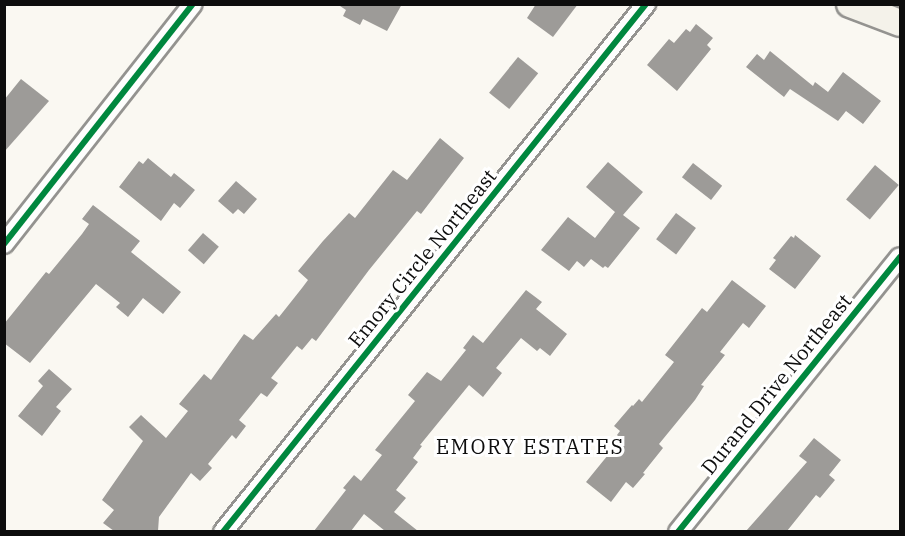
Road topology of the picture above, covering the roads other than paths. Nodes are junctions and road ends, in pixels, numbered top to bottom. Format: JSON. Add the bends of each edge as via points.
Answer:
{"nodes":[{"id":1,"x":192,"y":4,"type":"edge"},
{"id":2,"x":646,"y":4,"type":"edge"},
{"id":3,"x":850,"y":4,"type":"edge"},
{"id":4,"x":900,"y":23,"type":"edge"},
{"id":5,"x":4,"y":244,"type":"edge"},
{"id":6,"x":900,"y":257,"type":"edge"},
{"id":7,"x":223,"y":531,"type":"edge"},
{"id":8,"x":678,"y":531,"type":"edge"}],
"edges":[{"from":1,"to":5,"type":"street"},
{"from":2,"to":7,"type":"street","name":"Emory Circle Northeast"},
{"from":3,"to":4,"type":"main road"},
{"from":6,"to":8,"type":"street","name":"Durand Drive Northeast"}]}
